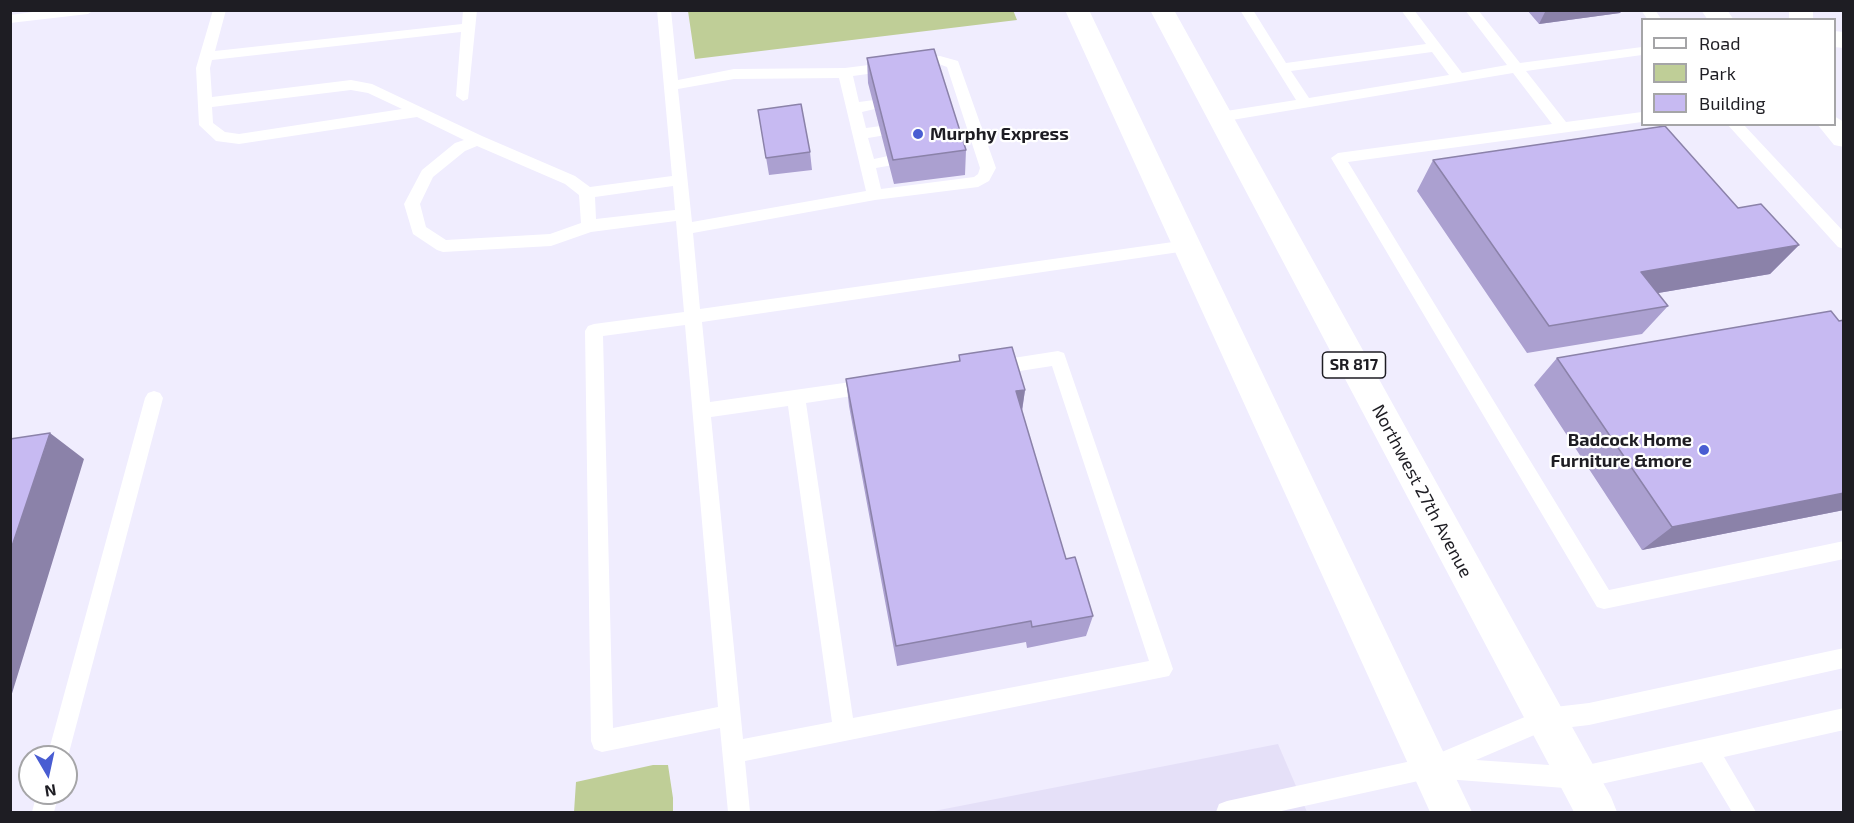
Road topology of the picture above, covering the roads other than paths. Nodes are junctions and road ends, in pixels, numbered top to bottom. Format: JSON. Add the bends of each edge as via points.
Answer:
{"nodes":[{"id":1,"x":88,"y":10,"type":"edge"},
{"id":2,"x":220,"y":10,"type":"edge"},
{"id":3,"x":470,"y":10,"type":"edge"},
{"id":4,"x":664,"y":10,"type":"edge"},
{"id":5,"x":1077,"y":10,"type":"edge"},
{"id":6,"x":1162,"y":10,"type":"edge"},
{"id":7,"x":1246,"y":10,"type":"edge"},
{"id":8,"x":1407,"y":10,"type":"edge"},
{"id":9,"x":1471,"y":10,"type":"edge"},
{"id":10,"x":10,"y":19,"type":"edge"},
{"id":11,"x":469,"y":27,"type":"junction"},
{"id":12,"x":1435,"y":47,"type":"junction"},
{"id":13,"x":1641,"y":51,"type":"edge"},
{"id":14,"x":207,"y":56,"type":"junction"},
{"id":15,"x":1282,"y":68,"type":"junction"},
{"id":16,"x":1517,"y":68,"type":"junction"},
{"id":17,"x":844,"y":73,"type":"junction"},
{"id":18,"x":1459,"y":78,"type":"junction"},
{"id":19,"x":671,"y":86,"type":"junction"},
{"id":20,"x":463,"y":96,"type":"dead end"},
{"id":21,"x":204,"y":103,"type":"junction"},
{"id":22,"x":1305,"y":103,"type":"junction"},
{"id":23,"x":874,"y":105,"type":"edge"},
{"id":24,"x":853,"y":108,"type":"junction"},
{"id":25,"x":417,"y":112,"type":"junction"},
{"id":26,"x":1220,"y":117,"type":"junction"},
{"id":27,"x":1641,"y":117,"type":"edge"},
{"id":28,"x":1736,"y":126,"type":"edge"},
{"id":29,"x":1832,"y":126,"type":"edge"},
{"id":30,"x":1563,"y":128,"type":"junction"},
{"id":31,"x":881,"y":131,"type":"edge"},
{"id":32,"x":859,"y":134,"type":"junction"},
{"id":33,"x":1844,"y":138,"type":"edge"},
{"id":34,"x":477,"y":140,"type":"junction"},
{"id":35,"x":982,"y":149,"type":"junction"},
{"id":36,"x":966,"y":151,"type":"edge"},
{"id":37,"x":888,"y":161,"type":"edge"},
{"id":38,"x":867,"y":165,"type":"junction"},
{"id":39,"x":680,"y":180,"type":"junction"},
{"id":40,"x":587,"y":193,"type":"junction"},
{"id":41,"x":875,"y":195,"type":"junction"},
{"id":42,"x":684,"y":222,"type":"junction"},
{"id":43,"x":589,"y":226,"type":"junction"},
{"id":44,"x":1844,"y":243,"type":"edge"},
{"id":45,"x":1187,"y":246,"type":"junction"},
{"id":46,"x":693,"y":318,"type":"junction"},
{"id":47,"x":978,"y":370,"type":"edge"},
{"id":48,"x":887,"y":383,"type":"edge"},
{"id":49,"x":796,"y":397,"type":"junction"},
{"id":50,"x":154,"y":398,"type":"dead end"},
{"id":51,"x":701,"y":411,"type":"junction"},
{"id":52,"x":1844,"y":550,"type":"edge"},
{"id":53,"x":1844,"y":658,"type":"edge"},
{"id":54,"x":730,"y":715,"type":"junction"},
{"id":55,"x":1546,"y":719,"type":"junction"},
{"id":56,"x":1844,"y":719,"type":"edge"},
{"id":57,"x":844,"y":730,"type":"junction"},
{"id":58,"x":61,"y":745,"type":"edge"},
{"id":59,"x":1707,"y":750,"type":"junction"},
{"id":60,"x":733,"y":752,"type":"junction"},
{"id":61,"x":1430,"y":768,"type":"junction"},
{"id":62,"x":1587,"y":795,"type":"edge"},
{"id":63,"x":739,"y":813,"type":"edge"},
{"id":64,"x":1227,"y":813,"type":"edge"},
{"id":65,"x":1451,"y":813,"type":"edge"},
{"id":66,"x":1745,"y":813,"type":"edge"}],
"edges":[{"from":1,"to":10,"type":"lane"},
{"from":2,"to":14,"type":"lane"},
{"from":3,"to":11,"type":"lane"},
{"from":4,"to":19,"type":"lane"},
{"from":5,"to":45,"type":"main road"},
{"from":6,"to":26,"type":"main road","name":"Northwest 27th Avenue","number":"SR 817"},
{"from":7,"to":15,"type":"lane"},
{"from":8,"to":12,"type":"lane"},
{"from":9,"to":16,"type":"lane"},
{"from":11,"to":14,"type":"lane"},
{"from":11,"to":20,"type":"lane"},
{"from":12,"to":15,"type":"lane"},
{"from":12,"to":18,"type":"lane"},
{"from":13,"to":16,"type":"lane"},
{"from":14,"to":21,"type":"lane","via":[[203,68]]},
{"from":15,"to":22,"type":"lane"},
{"from":16,"to":18,"type":"lane"},
{"from":16,"to":30,"type":"lane"},
{"from":17,"to":19,"type":"lane","via":[[734,74]]},
{"from":17,"to":24,"type":"lane"},
{"from":17,"to":35,"type":"lane","via":[[940,60],[953,64],[966,120]]},
{"from":18,"to":22,"type":"lane"},
{"from":19,"to":39,"type":"lane"},
{"from":21,"to":25,"type":"lane","via":[[351,85],[372,89]]},
{"from":21,"to":25,"type":"lane","via":[[206,125],[221,137],[239,139]]},
{"from":22,"to":26,"type":"lane"},
{"from":23,"to":24,"type":"lane"},
{"from":24,"to":32,"type":"lane"},
{"from":25,"to":34,"type":"lane"},
{"from":26,"to":55,"type":"main road","name":"Northwest 27th Avenue","number":"SR 817"},
{"from":27,"to":30,"type":"lane"},
{"from":28,"to":44,"type":"lane"},
{"from":29,"to":33,"type":"main road"},
{"from":30,"to":52,"type":"lane","via":[[1338,158],[1604,600]]},
{"from":31,"to":32,"type":"lane"},
{"from":32,"to":38,"type":"lane"},
{"from":34,"to":40,"type":"lane","via":[[570,180]]},
{"from":34,"to":43,"type":"lane","via":[[460,147],[427,174],[412,204],[419,230],[443,246],[551,240]]},
{"from":35,"to":36,"type":"lane"},
{"from":35,"to":41,"type":"lane","via":[[988,168],[978,182]]},
{"from":37,"to":38,"type":"lane"},
{"from":38,"to":41,"type":"lane"},
{"from":39,"to":40,"type":"lane"},
{"from":39,"to":42,"type":"lane"},
{"from":40,"to":43,"type":"lane"},
{"from":41,"to":42,"type":"lane"},
{"from":42,"to":43,"type":"lane"},
{"from":42,"to":46,"type":"lane"},
{"from":45,"to":46,"type":"lane"},
{"from":45,"to":61,"type":"main road"},
{"from":46,"to":51,"type":"lane"},
{"from":46,"to":54,"type":"lane","via":[[594,331],[602,741]]},
{"from":47,"to":57,"type":"lane","via":[[1058,358],[1162,669]]},
{"from":48,"to":49,"type":"lane"},
{"from":49,"to":51,"type":"lane"},
{"from":49,"to":57,"type":"lane"},
{"from":50,"to":58,"type":"lane"},
{"from":51,"to":54,"type":"lane"},
{"from":53,"to":55,"type":"lane","via":[[1589,714]]},
{"from":54,"to":60,"type":"lane"},
{"from":55,"to":61,"type":"lane"},
{"from":55,"to":62,"type":"main road","name":"Northwest 27th Avenue","number":"SR 817"},
{"from":56,"to":59,"type":"lane"},
{"from":57,"to":60,"type":"lane"},
{"from":59,"to":62,"type":"lane"},
{"from":59,"to":66,"type":"lane"},
{"from":60,"to":63,"type":"lane"},
{"from":61,"to":62,"type":"lane"},
{"from":61,"to":64,"type":"lane"},
{"from":61,"to":65,"type":"main road"}]}
